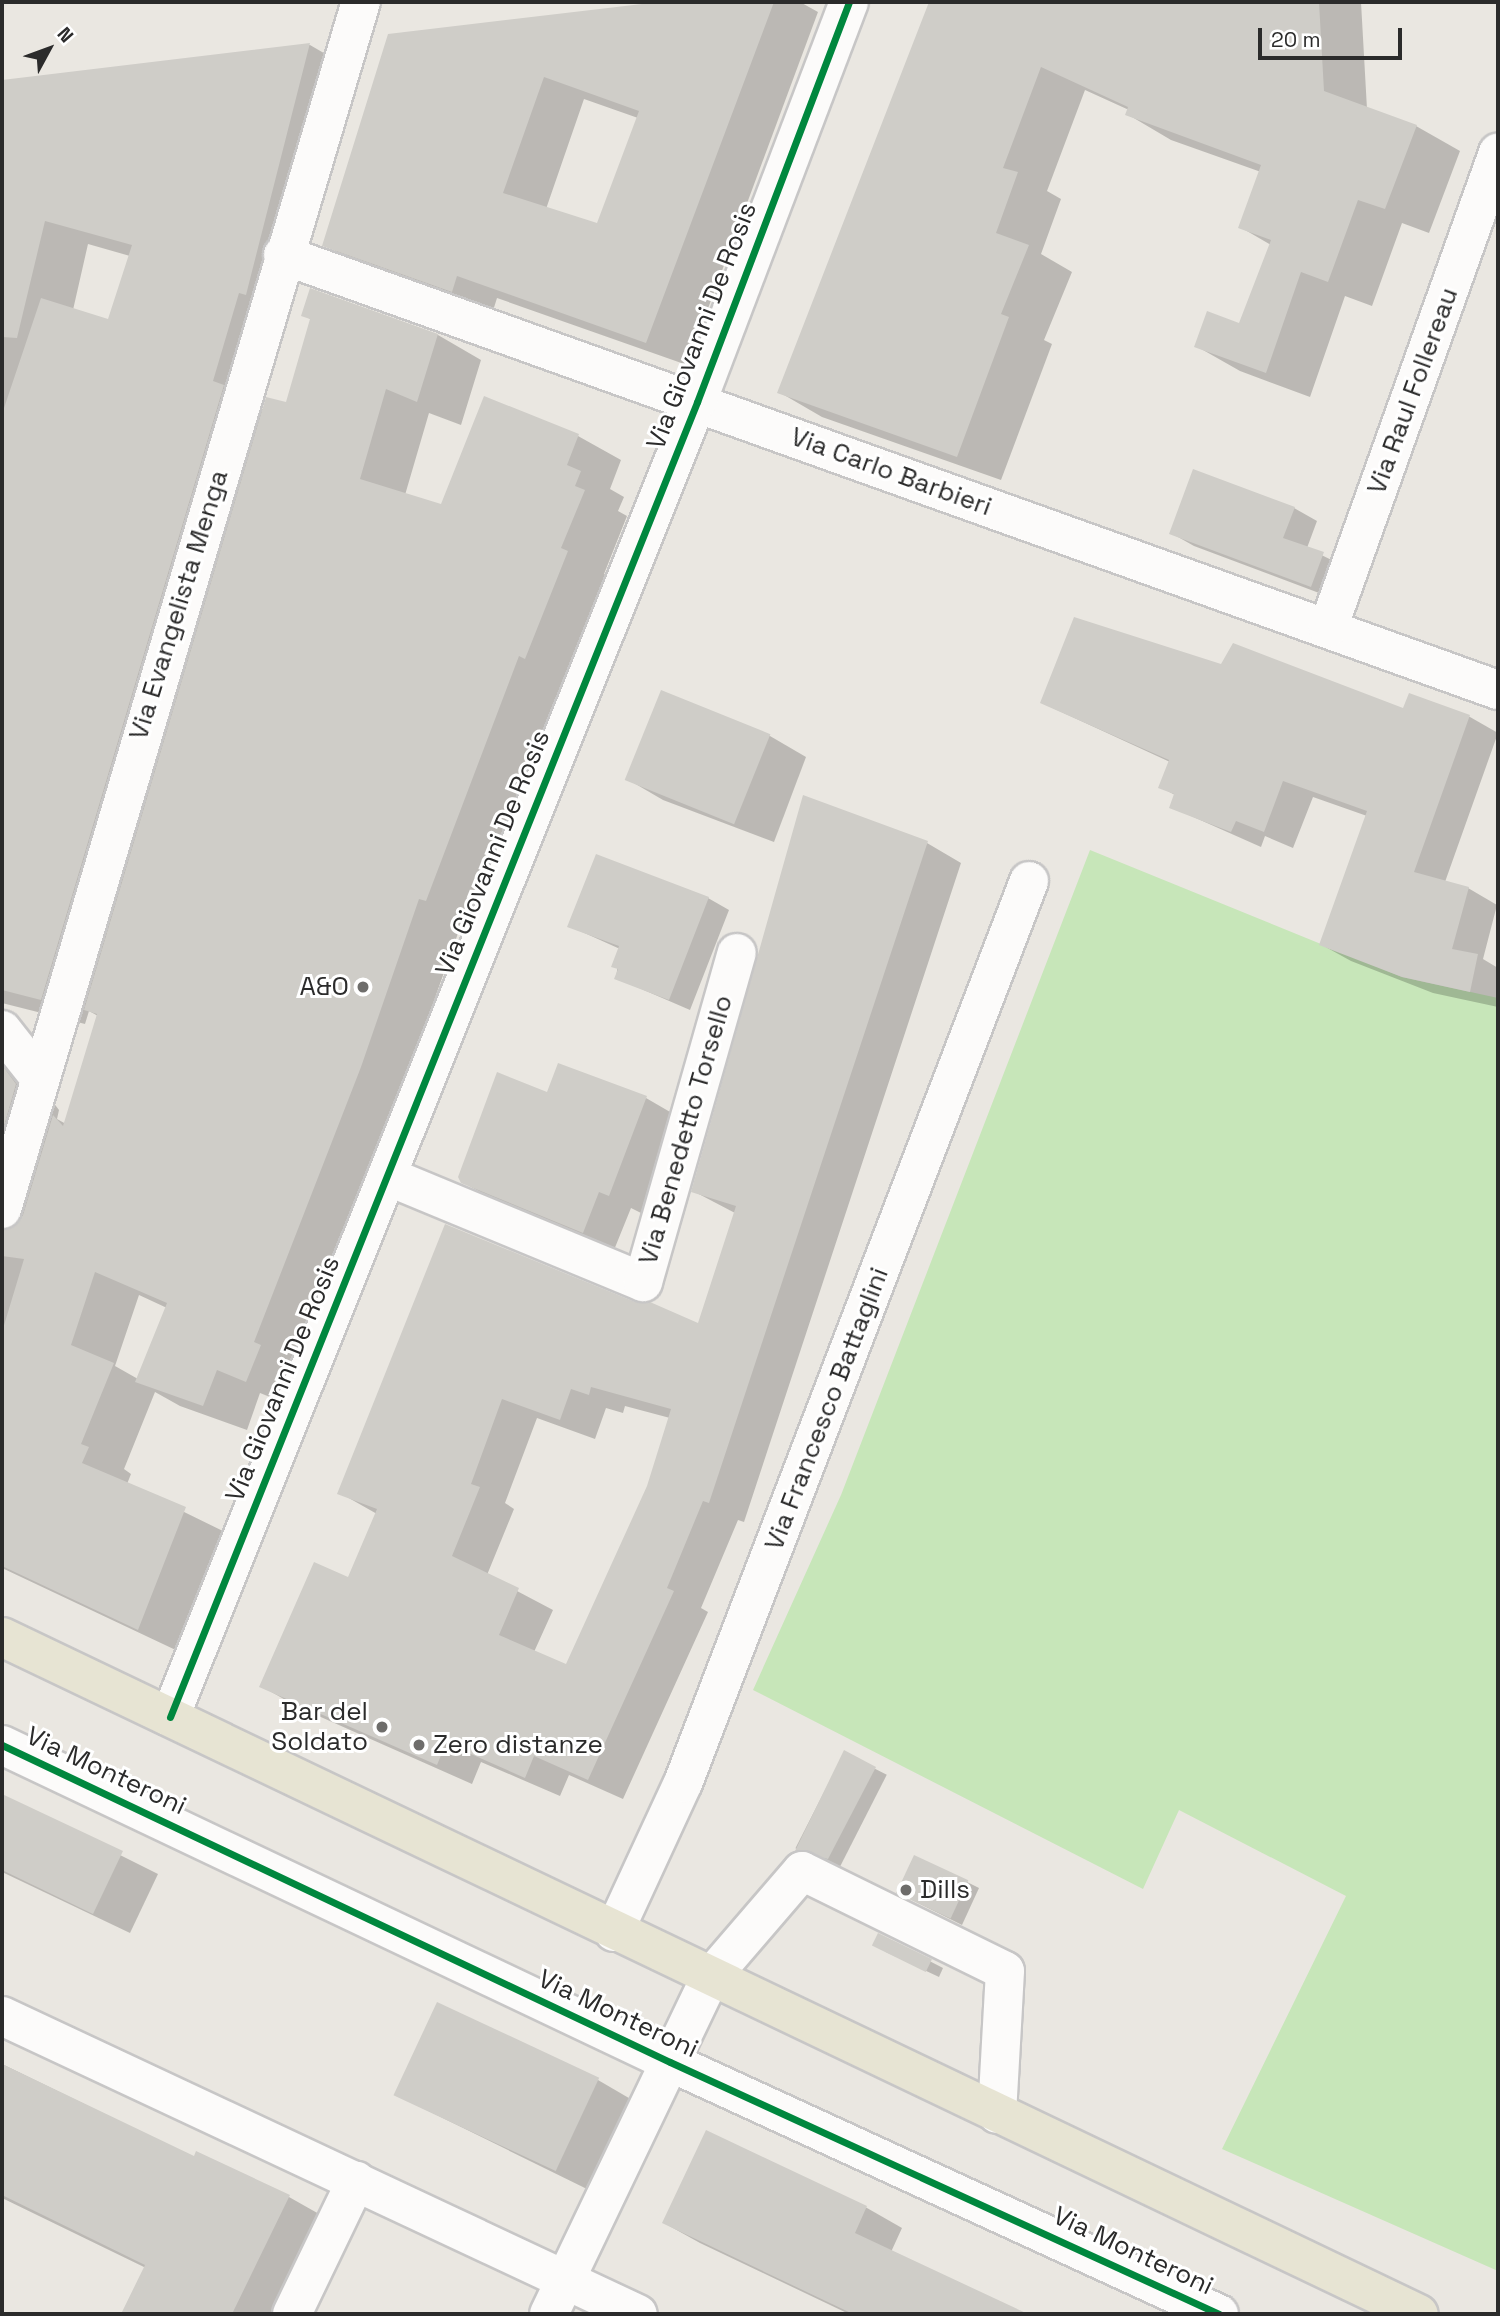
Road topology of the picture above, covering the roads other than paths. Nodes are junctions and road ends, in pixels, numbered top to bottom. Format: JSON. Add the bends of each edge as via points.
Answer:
{"nodes":[{"id":1,"x":361,"y":2,"type":"edge"},
{"id":2,"x":849,"y":2,"type":"edge"},
{"id":3,"x":1498,"y":153,"type":"edge"},
{"id":4,"x":283,"y":255,"type":"junction"},
{"id":5,"x":697,"y":402,"type":"junction"},
{"id":6,"x":1328,"y":628,"type":"junction"},
{"id":7,"x":1498,"y":690,"type":"edge"},
{"id":8,"x":1029,"y":881,"type":"dead end"},
{"id":9,"x":737,"y":953,"type":"dead end"},
{"id":10,"x":2,"y":1030,"type":"edge"},
{"id":11,"x":39,"y":1077,"type":"junction"},
{"id":12,"x":387,"y":1176,"type":"junction"},
{"id":13,"x":2,"y":1209,"type":"edge"},
{"id":14,"x":2,"y":1637,"type":"edge"},
{"id":15,"x":170,"y":1717,"type":"junction"},
{"id":16,"x":2,"y":1745,"type":"edge"},
{"id":17,"x":614,"y":1932,"type":"junction"},
{"id":18,"x":710,"y":1978,"type":"junction"},
{"id":19,"x":2,"y":2016,"type":"edge"},
{"id":20,"x":670,"y":2062,"type":"junction"},
{"id":21,"x":997,"y":2114,"type":"junction"},
{"id":22,"x":356,"y":2181,"type":"junction"},
{"id":23,"x":566,"y":2280,"type":"junction"},
{"id":24,"x":292,"y":2314,"type":"edge"},
{"id":25,"x":550,"y":2314,"type":"edge"},
{"id":26,"x":638,"y":2314,"type":"edge"},
{"id":27,"x":1219,"y":2314,"type":"edge"},
{"id":28,"x":1419,"y":2314,"type":"edge"}],
"edges":[{"from":1,"to":4,"type":"street","name":"Via Evangelista Menga"},
{"from":2,"to":5,"type":"street","name":"Via Giovanni De Rosis"},
{"from":3,"to":6,"type":"street","name":"Via Raul Follereau"},
{"from":4,"to":5,"type":"street","name":"Via Carlo Barbieri"},
{"from":4,"to":11,"type":"street","name":"Via Evangelista Menga"},
{"from":5,"to":6,"type":"street","name":"Via Carlo Barbieri"},
{"from":5,"to":12,"type":"street","name":"Via Giovanni De Rosis"},
{"from":6,"to":7,"type":"street","name":"Via Carlo Barbieri"},
{"from":8,"to":17,"type":"street","name":"Via Francesco Battaglini","via":[[683,1783]]},
{"from":9,"to":12,"type":"street","name":"Via Benedetto Torsello","via":[[643,1282]]},
{"from":10,"to":11,"type":"street"},
{"from":11,"to":13,"type":"street","name":"Via Evangelista Menga"},
{"from":12,"to":15,"type":"street","name":"Via Giovanni De Rosis"},
{"from":14,"to":15,"type":"main road"},
{"from":15,"to":17,"type":"main road"},
{"from":16,"to":20,"type":"street","name":"Via Monteroni"},
{"from":17,"to":18,"type":"main road"},
{"from":18,"to":20,"type":"street"},
{"from":18,"to":21,"type":"main road"},
{"from":18,"to":21,"type":"street","via":[[802,1871],[1004,1971]]},
{"from":19,"to":22,"type":"street"},
{"from":20,"to":23,"type":"street"},
{"from":20,"to":27,"type":"street","name":"Via Monteroni"},
{"from":21,"to":28,"type":"main road"},
{"from":22,"to":23,"type":"street"},
{"from":22,"to":24,"type":"street"},
{"from":23,"to":25,"type":"street"},
{"from":23,"to":26,"type":"street"}]}
